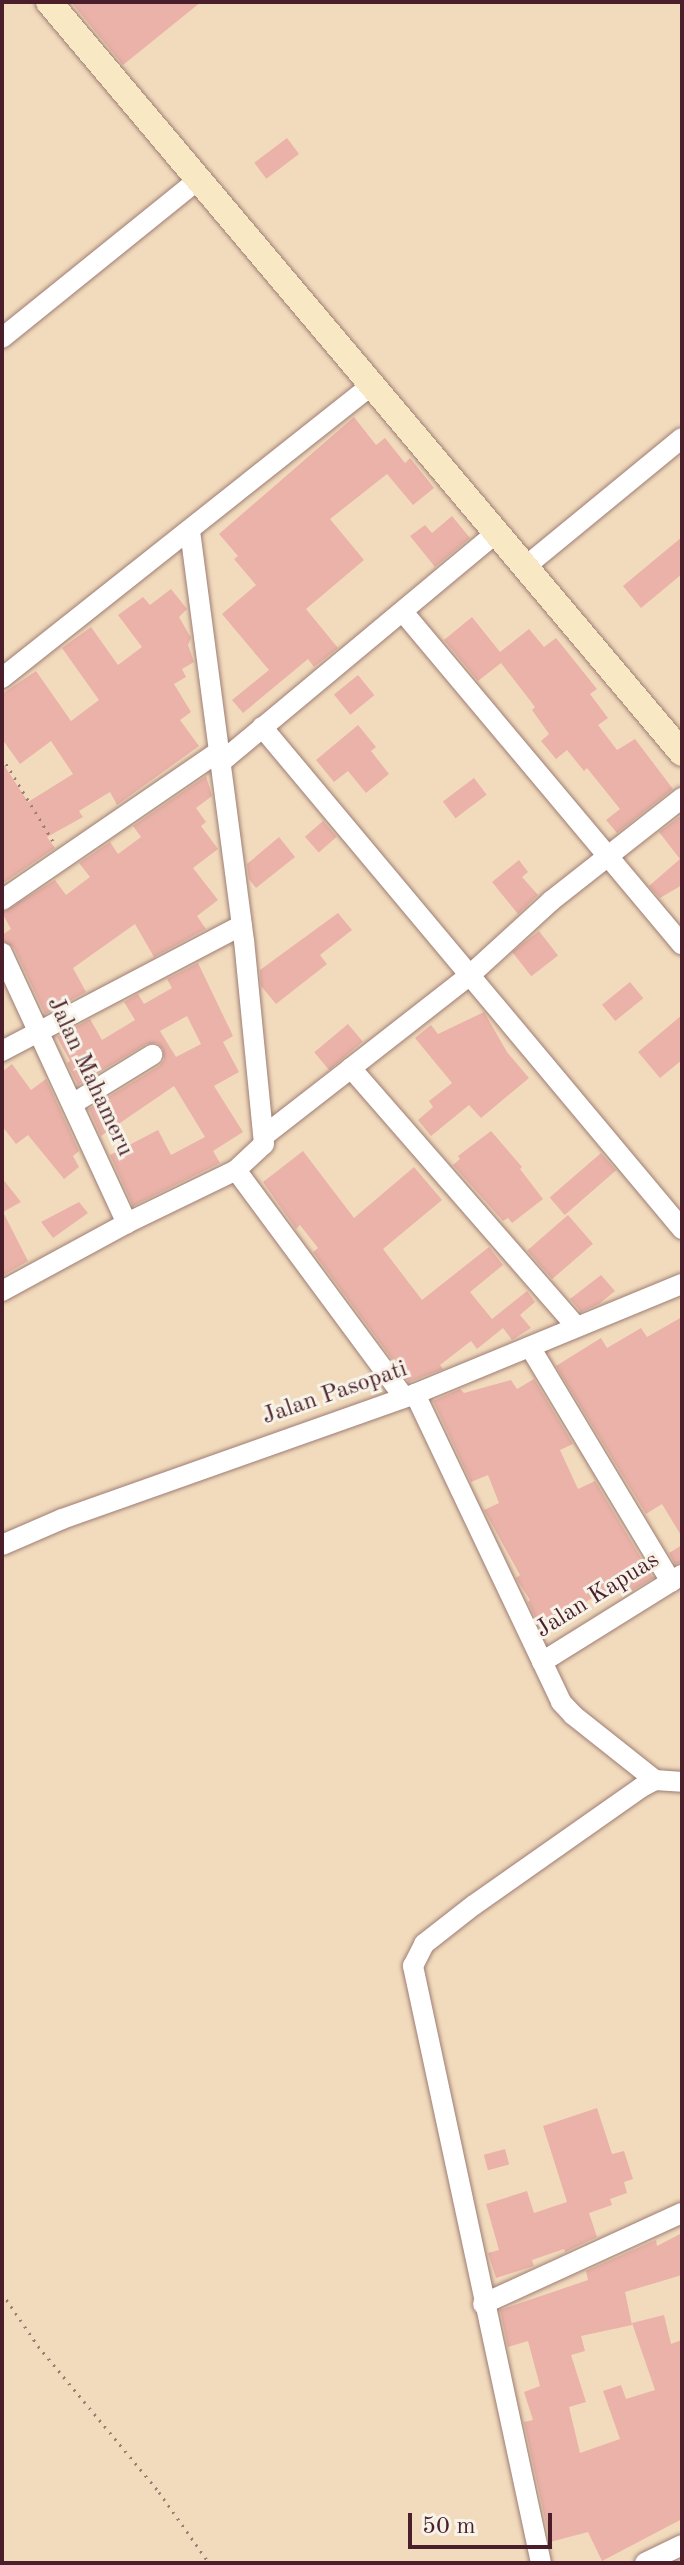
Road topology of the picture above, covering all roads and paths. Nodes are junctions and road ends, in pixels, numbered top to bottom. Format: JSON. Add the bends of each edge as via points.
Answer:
{"nodes":[{"id":1,"x":49,"y":2,"type":"edge"},
{"id":2,"x":198,"y":180,"type":"junction"},
{"id":3,"x":2,"y":338,"type":"edge"},
{"id":4,"x":370,"y":386,"type":"junction"},
{"id":5,"x":682,"y":438,"type":"edge"},
{"id":6,"x":190,"y":532,"type":"junction"},
{"id":7,"x":496,"y":533,"type":"junction"},
{"id":8,"x":525,"y":567,"type":"junction"},
{"id":9,"x":403,"y":612,"type":"junction"},
{"id":10,"x":2,"y":678,"type":"edge"},
{"id":11,"x":262,"y":727,"type":"junction"},
{"id":12,"x":682,"y":753,"type":"edge"},
{"id":13,"x":2,"y":757,"type":"edge"},
{"id":14,"x":219,"y":757,"type":"junction"},
{"id":15,"x":682,"y":798,"type":"edge"},
{"id":16,"x":55,"y":844,"type":"dead end"},
{"id":17,"x":606,"y":857,"type":"junction"},
{"id":18,"x":2,"y":900,"type":"edge"},
{"id":19,"x":242,"y":925,"type":"junction"},
{"id":20,"x":682,"y":945,"type":"edge"},
{"id":21,"x":2,"y":953,"type":"edge"},
{"id":22,"x":470,"y":975,"type":"junction"},
{"id":23,"x":40,"y":1031,"type":"junction"},
{"id":24,"x":2,"y":1051,"type":"edge"},
{"id":25,"x":152,"y":1055,"type":"dead end"},
{"id":26,"x":351,"y":1068,"type":"junction"},
{"id":27,"x":74,"y":1103,"type":"junction"},
{"id":28,"x":265,"y":1135,"type":"junction"},
{"id":29,"x":236,"y":1170,"type":"junction"},
{"id":30,"x":127,"y":1223,"type":"junction"},
{"id":31,"x":682,"y":1229,"type":"edge"},
{"id":32,"x":682,"y":1284,"type":"edge"},
{"id":33,"x":2,"y":1291,"type":"edge"},
{"id":34,"x":575,"y":1325,"type":"junction"},
{"id":35,"x":530,"y":1347,"type":"junction"},
{"id":36,"x":409,"y":1395,"type":"junction"},
{"id":37,"x":2,"y":1545,"type":"edge"},
{"id":38,"x":676,"y":1578,"type":"edge"},
{"id":39,"x":542,"y":1662,"type":"junction"},
{"id":40,"x":655,"y":1780,"type":"junction"},
{"id":41,"x":682,"y":1782,"type":"edge"},
{"id":42,"x":682,"y":2213,"type":"edge"},
{"id":43,"x":2,"y":2293,"type":"edge"},
{"id":44,"x":483,"y":2304,"type":"junction"},
{"id":45,"x":682,"y":2545,"type":"edge"},
{"id":46,"x":209,"y":2563,"type":"edge"},
{"id":47,"x":541,"y":2563,"type":"edge"},
{"id":48,"x":645,"y":2563,"type":"edge"}],
"edges":[{"from":1,"to":2,"type":"main road"},
{"from":2,"to":3,"type":"street"},
{"from":2,"to":4,"type":"main road"},
{"from":4,"to":6,"type":"street"},
{"from":4,"to":7,"type":"main road"},
{"from":5,"to":8,"type":"street"},
{"from":6,"to":10,"type":"street"},
{"from":6,"to":14,"type":"street"},
{"from":7,"to":8,"type":"main road"},
{"from":7,"to":9,"type":"street"},
{"from":8,"to":12,"type":"main road"},
{"from":9,"to":11,"type":"street"},
{"from":9,"to":17,"type":"street"},
{"from":11,"to":14,"type":"street"},
{"from":11,"to":22,"type":"street"},
{"from":13,"to":16,"type":"path"},
{"from":14,"to":18,"type":"street"},
{"from":14,"to":19,"type":"street"},
{"from":15,"to":17,"type":"street"},
{"from":17,"to":20,"type":"street"},
{"from":17,"to":22,"type":"street"},
{"from":19,"to":23,"type":"street"},
{"from":19,"to":28,"type":"street"},
{"from":21,"to":23,"type":"street","name":"Jalan Mahameru"},
{"from":22,"to":26,"type":"street"},
{"from":22,"to":31,"type":"street"},
{"from":23,"to":24,"type":"street"},
{"from":23,"to":27,"type":"street","name":"Jalan Mahameru"},
{"from":25,"to":27,"type":"street"},
{"from":26,"to":28,"type":"street"},
{"from":26,"to":34,"type":"street"},
{"from":27,"to":30,"type":"street","name":"Jalan Mahameru"},
{"from":28,"to":29,"type":"street","via":[[259,1151]]},
{"from":29,"to":30,"type":"street"},
{"from":29,"to":36,"type":"street"},
{"from":30,"to":33,"type":"street"},
{"from":32,"to":34,"type":"street","name":"Jalan Pasopati"},
{"from":34,"to":35,"type":"street","name":"Jalan Pasopati"},
{"from":35,"to":36,"type":"street","name":"Jalan Pasopati"},
{"from":35,"to":38,"type":"street"},
{"from":36,"to":37,"type":"street","name":"Jalan Pasopati"},
{"from":36,"to":39,"type":"street"},
{"from":38,"to":39,"type":"street","name":"Jalan Kapuas"},
{"from":39,"to":40,"type":"street","via":[[573,1715]]},
{"from":40,"to":41,"type":"street"},
{"from":40,"to":44,"type":"street","via":[[474,1905],[417,1955],[414,1982]]},
{"from":42,"to":44,"type":"street"},
{"from":43,"to":46,"type":"path"},
{"from":44,"to":47,"type":"street"},
{"from":45,"to":48,"type":"street"}]}
